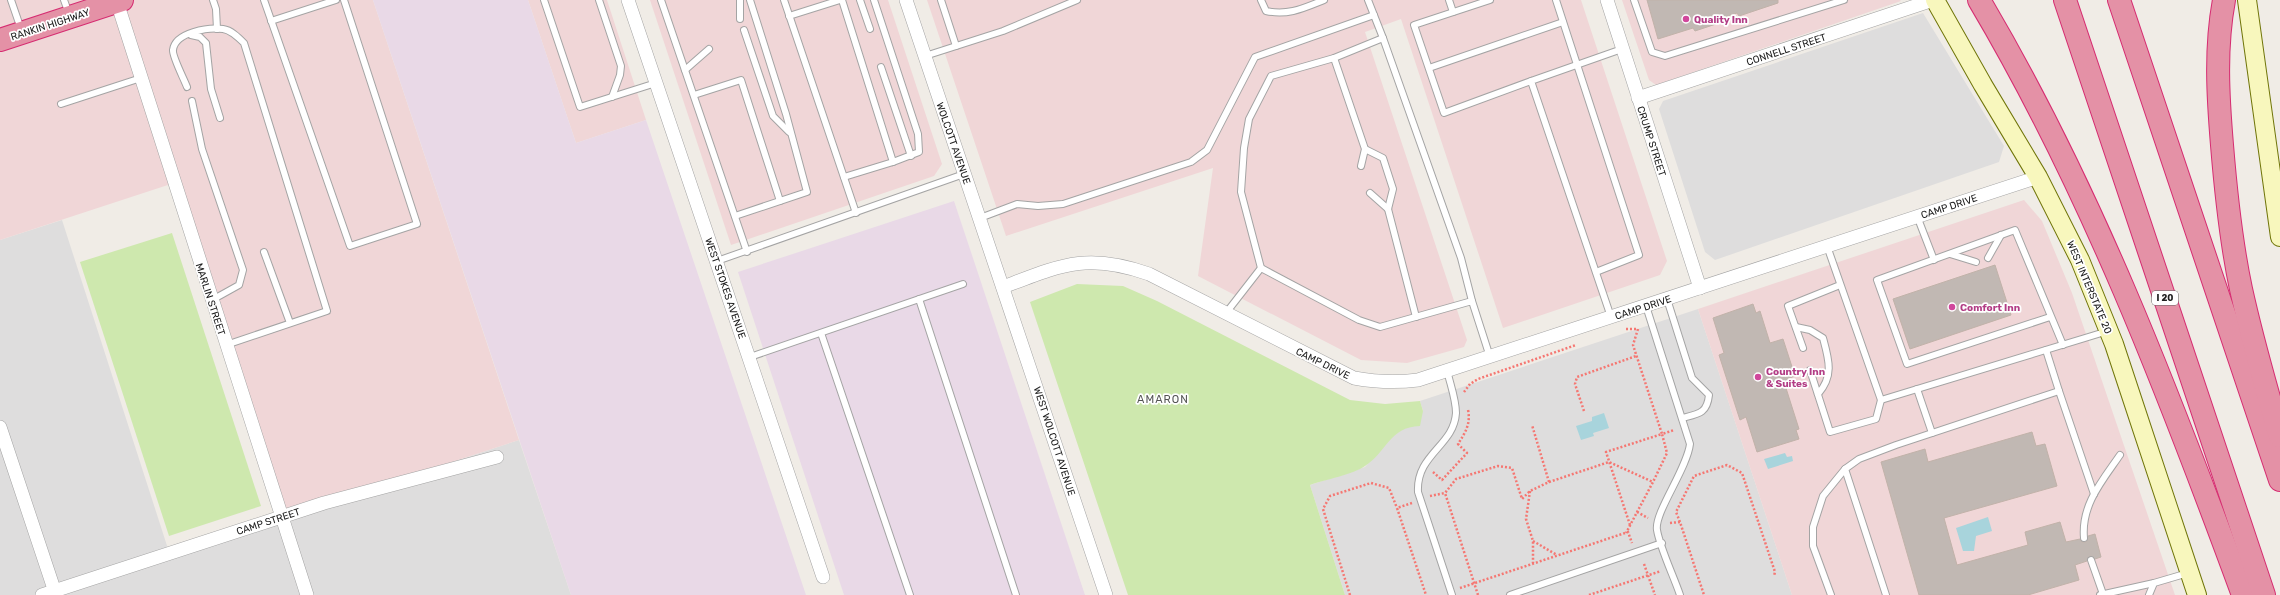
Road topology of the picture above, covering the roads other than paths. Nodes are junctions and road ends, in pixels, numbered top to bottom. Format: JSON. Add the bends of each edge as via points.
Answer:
{"nodes":[{"id":1,"x":11,"y":0,"type":"edge"},
{"id":2,"x":213,"y":0,"type":"edge"},
{"id":3,"x":264,"y":0,"type":"edge"},
{"id":4,"x":336,"y":0,"type":"edge"},
{"id":5,"x":344,"y":0,"type":"edge"},
{"id":6,"x":544,"y":0,"type":"edge"},
{"id":7,"x":599,"y":0,"type":"edge"},
{"id":8,"x":628,"y":0,"type":"edge"},
{"id":9,"x":661,"y":0,"type":"edge"},
{"id":10,"x":740,"y":0,"type":"edge"},
{"id":11,"x":750,"y":0,"type":"edge"},
{"id":12,"x":784,"y":0,"type":"edge"},
{"id":13,"x":841,"y":0,"type":"edge"},
{"id":14,"x":860,"y":0,"type":"edge"},
{"id":15,"x":874,"y":0,"type":"edge"},
{"id":16,"x":906,"y":0,"type":"edge"},
{"id":17,"x":941,"y":0,"type":"edge"},
{"id":18,"x":1077,"y":0,"type":"edge"},
{"id":19,"x":1261,"y":0,"type":"edge"},
{"id":20,"x":1324,"y":0,"type":"edge"},
{"id":21,"x":1368,"y":0,"type":"edge"},
{"id":22,"x":1450,"y":0,"type":"edge"},
{"id":23,"x":1490,"y":0,"type":"edge"},
{"id":24,"x":1556,"y":0,"type":"edge"},
{"id":25,"x":1607,"y":0,"type":"edge"},
{"id":26,"x":1634,"y":0,"type":"edge"},
{"id":27,"x":1844,"y":0,"type":"edge"},
{"id":28,"x":1934,"y":0,"type":"edge"},
{"id":29,"x":1979,"y":0,"type":"edge"},
{"id":30,"x":2065,"y":0,"type":"edge"},
{"id":31,"x":2119,"y":0,"type":"edge"},
{"id":32,"x":2224,"y":0,"type":"edge"},
{"id":33,"x":2247,"y":0,"type":"edge"},
{"id":34,"x":120,"y":1,"type":"edge"},
{"id":35,"x":67,"y":9,"type":"edge"},
{"id":36,"x":1453,"y":12,"type":"junction"},
{"id":37,"x":1374,"y":15,"type":"junction"},
{"id":38,"x":789,"y":16,"type":"junction"},
{"id":39,"x":740,"y":19,"type":"dead end"},
{"id":40,"x":271,"y":21,"type":"junction"},
{"id":41,"x":1564,"y":22,"type":"junction"},
{"id":42,"x":216,"y":29,"type":"junction"},
{"id":43,"x":870,"y":29,"type":"dead end"},
{"id":44,"x":744,"y":30,"type":"dead end"},
{"id":45,"x":23,"y":33,"type":"junction"},
{"id":46,"x":190,"y":34,"type":"junction"},
{"id":47,"x":1383,"y":38,"type":"junction"},
{"id":48,"x":0,"y":40,"type":"edge"},
{"id":49,"x":956,"y":46,"type":"junction"},
{"id":50,"x":709,"y":49,"type":"dead end"},
{"id":51,"x":1622,"y":49,"type":"junction"},
{"id":52,"x":925,"y":56,"type":"junction"},
{"id":53,"x":1334,"y":58,"type":"junction"},
{"id":54,"x":1578,"y":64,"type":"junction"},
{"id":55,"x":881,"y":67,"type":"dead end"},
{"id":56,"x":1429,"y":68,"type":"junction"},
{"id":57,"x":685,"y":70,"type":"junction"},
{"id":58,"x":141,"y":78,"type":"junction"},
{"id":59,"x":1531,"y":81,"type":"junction"},
{"id":60,"x":656,"y":83,"type":"junction"},
{"id":61,"x":187,"y":87,"type":"dead end"},
{"id":62,"x":694,"y":95,"type":"junction"},
{"id":63,"x":612,"y":97,"type":"junction"},
{"id":64,"x":1638,"y":98,"type":"junction"},
{"id":65,"x":192,"y":101,"type":"dead end"},
{"id":66,"x":61,"y":104,"type":"dead end"},
{"id":67,"x":220,"y":118,"type":"dead end"},
{"id":68,"x":790,"y":133,"type":"junction"},
{"id":69,"x":1365,"y":149,"type":"junction"},
{"id":70,"x":910,"y":156,"type":"junction"},
{"id":71,"x":893,"y":162,"type":"junction"},
{"id":72,"x":1361,"y":166,"type":"dead end"},
{"id":73,"x":965,"y":174,"type":"junction"},
{"id":74,"x":844,"y":177,"type":"junction"},
{"id":75,"x":2038,"y":177,"type":"junction"},
{"id":76,"x":1370,"y":194,"type":"dead end"},
{"id":77,"x":780,"y":201,"type":"junction"},
{"id":78,"x":1388,"y":209,"type":"junction"},
{"id":79,"x":856,"y":213,"type":"junction"},
{"id":80,"x":735,"y":216,"type":"junction"},
{"id":81,"x":1917,"y":216,"type":"junction"},
{"id":82,"x":980,"y":218,"type":"junction"},
{"id":83,"x":2001,"y":235,"type":"junction"},
{"id":84,"x":2280,"y":237,"type":"edge"},
{"id":85,"x":1827,"y":246,"type":"junction"},
{"id":86,"x":264,"y":252,"type":"dead end"},
{"id":87,"x":747,"y":252,"type":"junction"},
{"id":88,"x":1950,"y":254,"type":"junction"},
{"id":89,"x":1988,"y":258,"type":"dead end"},
{"id":90,"x":1934,"y":260,"type":"junction"},
{"id":91,"x":717,"y":261,"type":"junction"},
{"id":92,"x":1976,"y":262,"type":"dead end"},
{"id":93,"x":1261,"y":268,"type":"junction"},
{"id":94,"x":1596,"y":272,"type":"junction"},
{"id":95,"x":963,"y":284,"type":"dead end"},
{"id":96,"x":1840,"y":284,"type":"junction"},
{"id":97,"x":1699,"y":285,"type":"junction"},
{"id":98,"x":1003,"y":287,"type":"junction"},
{"id":99,"x":1666,"y":299,"type":"junction"},
{"id":100,"x":212,"y":300,"type":"junction"},
{"id":101,"x":919,"y":300,"type":"junction"},
{"id":102,"x":1472,"y":301,"type":"junction"},
{"id":103,"x":1646,"y":306,"type":"junction"},
{"id":104,"x":1226,"y":314,"type":"junction"},
{"id":105,"x":1416,"y":317,"type":"junction"},
{"id":106,"x":1611,"y":317,"type":"junction"},
{"id":107,"x":2050,"y":317,"type":"junction"},
{"id":108,"x":290,"y":324,"type":"junction"},
{"id":109,"x":1796,"y":327,"type":"junction"},
{"id":110,"x":2109,"y":331,"type":"junction"},
{"id":111,"x":821,"y":333,"type":"junction"},
{"id":112,"x":226,"y":345,"type":"junction"},
{"id":113,"x":2063,"y":345,"type":"junction"},
{"id":114,"x":1803,"y":348,"type":"dead end"},
{"id":115,"x":2046,"y":350,"type":"junction"},
{"id":116,"x":750,"y":357,"type":"junction"},
{"id":117,"x":1490,"y":357,"type":"junction"},
{"id":118,"x":1447,"y":370,"type":"junction"},
{"id":119,"x":1810,"y":370,"type":"dead end"},
{"id":120,"x":1917,"y":389,"type":"junction"},
{"id":121,"x":2059,"y":391,"type":"junction"},
{"id":122,"x":1818,"y":394,"type":"junction"},
{"id":123,"x":1881,"y":400,"type":"junction"},
{"id":124,"x":1682,"y":418,"type":"junction"},
{"id":125,"x":0,"y":427,"type":"edge"},
{"id":126,"x":1932,"y":433,"type":"junction"},
{"id":127,"x":2280,"y":436,"type":"edge"},
{"id":128,"x":2120,"y":455,"type":"dead end"},
{"id":129,"x":497,"y":457,"type":"dead end"},
{"id":130,"x":1845,"y":469,"type":"junction"},
{"id":131,"x":2280,"y":480,"type":"edge"},
{"id":132,"x":2094,"y":494,"type":"junction"},
{"id":133,"x":281,"y":516,"type":"junction"},
{"id":134,"x":2084,"y":538,"type":"dead end"},
{"id":135,"x":1662,"y":544,"type":"junction"},
{"id":136,"x":2090,"y":560,"type":"dead end"},
{"id":137,"x":2189,"y":573,"type":"junction"},
{"id":138,"x":824,"y":577,"type":"dead end"},
{"id":139,"x":2154,"y":583,"type":"junction"},
{"id":140,"x":1452,"y":593,"type":"edge"},
{"id":141,"x":50,"y":594,"type":"edge"},
{"id":142,"x":2101,"y":594,"type":"edge"},
{"id":143,"x":307,"y":595,"type":"edge"},
{"id":144,"x":910,"y":595,"type":"edge"},
{"id":145,"x":1016,"y":595,"type":"edge"},
{"id":146,"x":1106,"y":595,"type":"edge"},
{"id":147,"x":1510,"y":595,"type":"edge"},
{"id":148,"x":1680,"y":595,"type":"edge"},
{"id":149,"x":1831,"y":595,"type":"edge"},
{"id":150,"x":1886,"y":595,"type":"edge"},
{"id":151,"x":2149,"y":595,"type":"edge"},
{"id":152,"x":2197,"y":595,"type":"edge"},
{"id":153,"x":2243,"y":595,"type":"edge"},
{"id":154,"x":2264,"y":595,"type":"edge"}],
"edges":[{"from":1,"to":45,"type":"lane"},
{"from":2,"to":42,"type":"lane","via":[[216,9]]},
{"from":3,"to":40,"type":"lane"},
{"from":4,"to":40,"type":"lane"},
{"from":5,"to":40,"type":"lane","via":[[417,224],[350,246]]},
{"from":6,"to":63,"type":"lane","via":[[580,107]]},
{"from":7,"to":63,"type":"lane","via":[[621,66]]},
{"from":8,"to":60,"type":"street","name":"WEST STOKES AVENUE"},
{"from":9,"to":57,"type":"lane"},
{"from":10,"to":39,"type":"lane"},
{"from":11,"to":68,"type":"lane"},
{"from":12,"to":38,"type":"lane"},
{"from":13,"to":38,"type":"lane"},
{"from":13,"to":71,"type":"lane"},
{"from":14,"to":43,"type":"lane"},
{"from":15,"to":70,"type":"lane","via":[[918,134],[919,152]]},
{"from":16,"to":52,"type":"street","name":"WOLCOTT AVENUE"},
{"from":17,"to":49,"type":"lane"},
{"from":18,"to":49,"type":"lane","via":[[1004,31]]},
{"from":19,"to":20,"type":"lane","via":[[1266,11],[1277,13],[1291,13]]},
{"from":21,"to":37,"type":"lane"},
{"from":22,"to":36,"type":"lane"},
{"from":23,"to":36,"type":"lane"},
{"from":24,"to":41,"type":"lane"},
{"from":25,"to":51,"type":"street","name":"CRUMP STREET"},
{"from":26,"to":27,"type":"lane","via":[[1652,52],[1664,56]]},
{"from":28,"to":64,"type":"street","name":"CONNELL STREET"},
{"from":28,"to":75,"type":"main road","name":"WEST INTERSTATE 20"},
{"from":29,"to":153,"type":"highway","via":[[2012,55],[2080,190],[2164,384]]},
{"from":30,"to":154,"type":"highway","number":"I 20"},
{"from":31,"to":131,"type":"highway"},
{"from":32,"to":127,"type":"highway","via":[[2218,53],[2218,80],[2228,208],[2241,289]]},
{"from":33,"to":84,"type":"main road"},
{"from":34,"to":35,"type":"highway","name":"RANKIN HIGHWAY"},
{"from":34,"to":58,"type":"street","name":"MARLIN STREET"},
{"from":35,"to":45,"type":"highway","name":"RANKIN HIGHWAY"},
{"from":36,"to":56,"type":"lane","via":[[1414,25]]},
{"from":37,"to":47,"type":"lane"},
{"from":37,"to":82,"type":"lane","via":[[1255,57],[1207,150],[1191,162],[1063,204],[1017,204]]},
{"from":38,"to":74,"type":"lane"},
{"from":41,"to":54,"type":"lane"},
{"from":41,"to":56,"type":"lane"},
{"from":42,"to":46,"type":"lane"},
{"from":42,"to":108,"type":"lane","via":[[224,29],[235,34],[244,43],[327,311]]},
{"from":44,"to":68,"type":"lane","via":[[773,116]]},
{"from":45,"to":48,"type":"highway","name":"RANKIN HIGHWAY"},
{"from":46,"to":61,"type":"lane","via":[[174,44],[173,52]]},
{"from":46,"to":67,"type":"lane","via":[[200,37],[206,44],[211,89]]},
{"from":47,"to":53,"type":"lane"},
{"from":47,"to":102,"type":"lane","via":[[1461,258]]},
{"from":49,"to":52,"type":"lane"},
{"from":50,"to":57,"type":"lane"},
{"from":51,"to":54,"type":"lane"},
{"from":51,"to":64,"type":"street","name":"CRUMP STREET"},
{"from":52,"to":73,"type":"street","name":"WOLCOTT AVENUE"},
{"from":53,"to":69,"type":"lane"},
{"from":53,"to":93,"type":"lane","via":[[1271,76],[1249,119],[1241,192]]},
{"from":54,"to":59,"type":"lane"},
{"from":54,"to":94,"type":"lane","via":[[1639,255]]},
{"from":55,"to":70,"type":"lane"},
{"from":56,"to":59,"type":"lane","via":[[1444,113]]},
{"from":57,"to":62,"type":"lane"},
{"from":58,"to":66,"type":"lane"},
{"from":58,"to":100,"type":"street","name":"MARLIN STREET"},
{"from":59,"to":94,"type":"lane"},
{"from":60,"to":63,"type":"lane"},
{"from":60,"to":91,"type":"street","name":"WEST STOKES AVENUE"},
{"from":62,"to":77,"type":"lane","via":[[741,80]]},
{"from":62,"to":80,"type":"lane"},
{"from":64,"to":97,"type":"street","name":"CRUMP STREET"},
{"from":65,"to":100,"type":"lane","via":[[202,149],[243,270],[239,286]]},
{"from":68,"to":77,"type":"lane","via":[[807,192]]},
{"from":69,"to":72,"type":"lane"},
{"from":69,"to":78,"type":"lane","via":[[1383,158],[1393,189]]},
{"from":70,"to":71,"type":"lane"},
{"from":71,"to":74,"type":"lane"},
{"from":73,"to":79,"type":"lane"},
{"from":73,"to":82,"type":"street","name":"WOLCOTT AVENUE"},
{"from":74,"to":79,"type":"lane"},
{"from":75,"to":81,"type":"street","name":"CAMP DRIVE"},
{"from":75,"to":110,"type":"main road","name":"WEST INTERSTATE 20","via":[[2080,260]]},
{"from":76,"to":78,"type":"lane"},
{"from":77,"to":80,"type":"lane"},
{"from":78,"to":105,"type":"lane"},
{"from":79,"to":87,"type":"lane"},
{"from":80,"to":87,"type":"lane"},
{"from":81,"to":85,"type":"street","name":"CAMP DRIVE"},
{"from":81,"to":90,"type":"lane"},
{"from":82,"to":98,"type":"street","name":"WOLCOTT AVENUE"},
{"from":83,"to":88,"type":"lane"},
{"from":83,"to":89,"type":"lane"},
{"from":83,"to":107,"type":"lane","via":[[2015,230]]},
{"from":85,"to":96,"type":"lane"},
{"from":85,"to":97,"type":"street","name":"CAMP DRIVE"},
{"from":86,"to":108,"type":"lane"},
{"from":87,"to":91,"type":"lane"},
{"from":88,"to":90,"type":"lane"},
{"from":88,"to":92,"type":"lane"},
{"from":90,"to":107,"type":"lane","via":[[1877,280],[1907,364]]},
{"from":91,"to":116,"type":"street","name":"WEST STOKES AVENUE"},
{"from":93,"to":104,"type":"lane"},
{"from":93,"to":105,"type":"lane","via":[[1360,320],[1380,327]]},
{"from":94,"to":106,"type":"lane"},
{"from":95,"to":101,"type":"lane"},
{"from":96,"to":109,"type":"lane","via":[[1788,306]]},
{"from":96,"to":123,"type":"lane"},
{"from":97,"to":99,"type":"street","name":"CAMP DRIVE"},
{"from":98,"to":104,"type":"street","name":"CAMP DRIVE","via":[[1050,268],[1096,261],[1123,264],[1149,274]]},
{"from":98,"to":146,"type":"street","name":"WEST WOLCOTT AVENUE"},
{"from":99,"to":103,"type":"street","name":"CAMP DRIVE"},
{"from":99,"to":124,"type":"lane","via":[[1692,378],[1709,395],[1708,406],[1700,414]]},
{"from":100,"to":112,"type":"street","name":"MARLIN STREET"},
{"from":101,"to":111,"type":"lane"},
{"from":101,"to":145,"type":"lane"},
{"from":102,"to":105,"type":"lane"},
{"from":102,"to":117,"type":"lane"},
{"from":103,"to":106,"type":"street","name":"CAMP DRIVE"},
{"from":103,"to":124,"type":"lane"},
{"from":104,"to":118,"type":"street","name":"CAMP DRIVE","via":[[1354,378],[1397,383],[1418,380]]},
{"from":106,"to":117,"type":"street","name":"CAMP DRIVE"},
{"from":107,"to":113,"type":"lane"},
{"from":108,"to":112,"type":"lane"},
{"from":109,"to":114,"type":"lane"},
{"from":109,"to":122,"type":"lane","via":[[1810,330],[1823,338],[1830,362],[1827,384]]},
{"from":110,"to":113,"type":"lane"},
{"from":110,"to":137,"type":"main road","name":"WEST INTERSTATE 20"},
{"from":111,"to":116,"type":"lane"},
{"from":111,"to":144,"type":"lane"},
{"from":112,"to":133,"type":"street","name":"MARLIN STREET"},
{"from":113,"to":115,"type":"lane"},
{"from":115,"to":120,"type":"lane"},
{"from":115,"to":121,"type":"lane"},
{"from":116,"to":138,"type":"street","name":"WEST STOKES AVENUE"},
{"from":117,"to":118,"type":"street","name":"CAMP DRIVE"},
{"from":118,"to":140,"type":"lane","via":[[1456,413],[1448,436],[1426,461],[1417,478],[1421,500]]},
{"from":119,"to":122,"type":"lane"},
{"from":120,"to":123,"type":"lane"},
{"from":120,"to":126,"type":"lane"},
{"from":121,"to":126,"type":"lane"},
{"from":121,"to":132,"type":"lane"},
{"from":122,"to":123,"type":"lane","via":[[1830,432],[1876,419]]},
{"from":124,"to":135,"type":"lane","via":[[1690,444],[1688,457],[1659,516],[1657,530]]},
{"from":125,"to":141,"type":"street"},
{"from":126,"to":130,"type":"lane","via":[[1859,459]]},
{"from":128,"to":132,"type":"lane"},
{"from":129,"to":133,"type":"street","name":"CAMP STREET"},
{"from":130,"to":149,"type":"lane","via":[[1823,496],[1813,527],[1812,546]]},
{"from":130,"to":150,"type":"lane"},
{"from":132,"to":134,"type":"lane","via":[[2085,511]]},
{"from":133,"to":141,"type":"street","name":"CAMP STREET"},
{"from":133,"to":143,"type":"street","name":"MARLIN STREET"},
{"from":135,"to":147,"type":"lane"},
{"from":135,"to":148,"type":"lane"},
{"from":136,"to":142,"type":"lane"},
{"from":137,"to":139,"type":"lane"},
{"from":137,"to":152,"type":"main road","name":"WEST INTERSTATE 20"},
{"from":139,"to":142,"type":"lane"},
{"from":139,"to":151,"type":"lane"}]}
